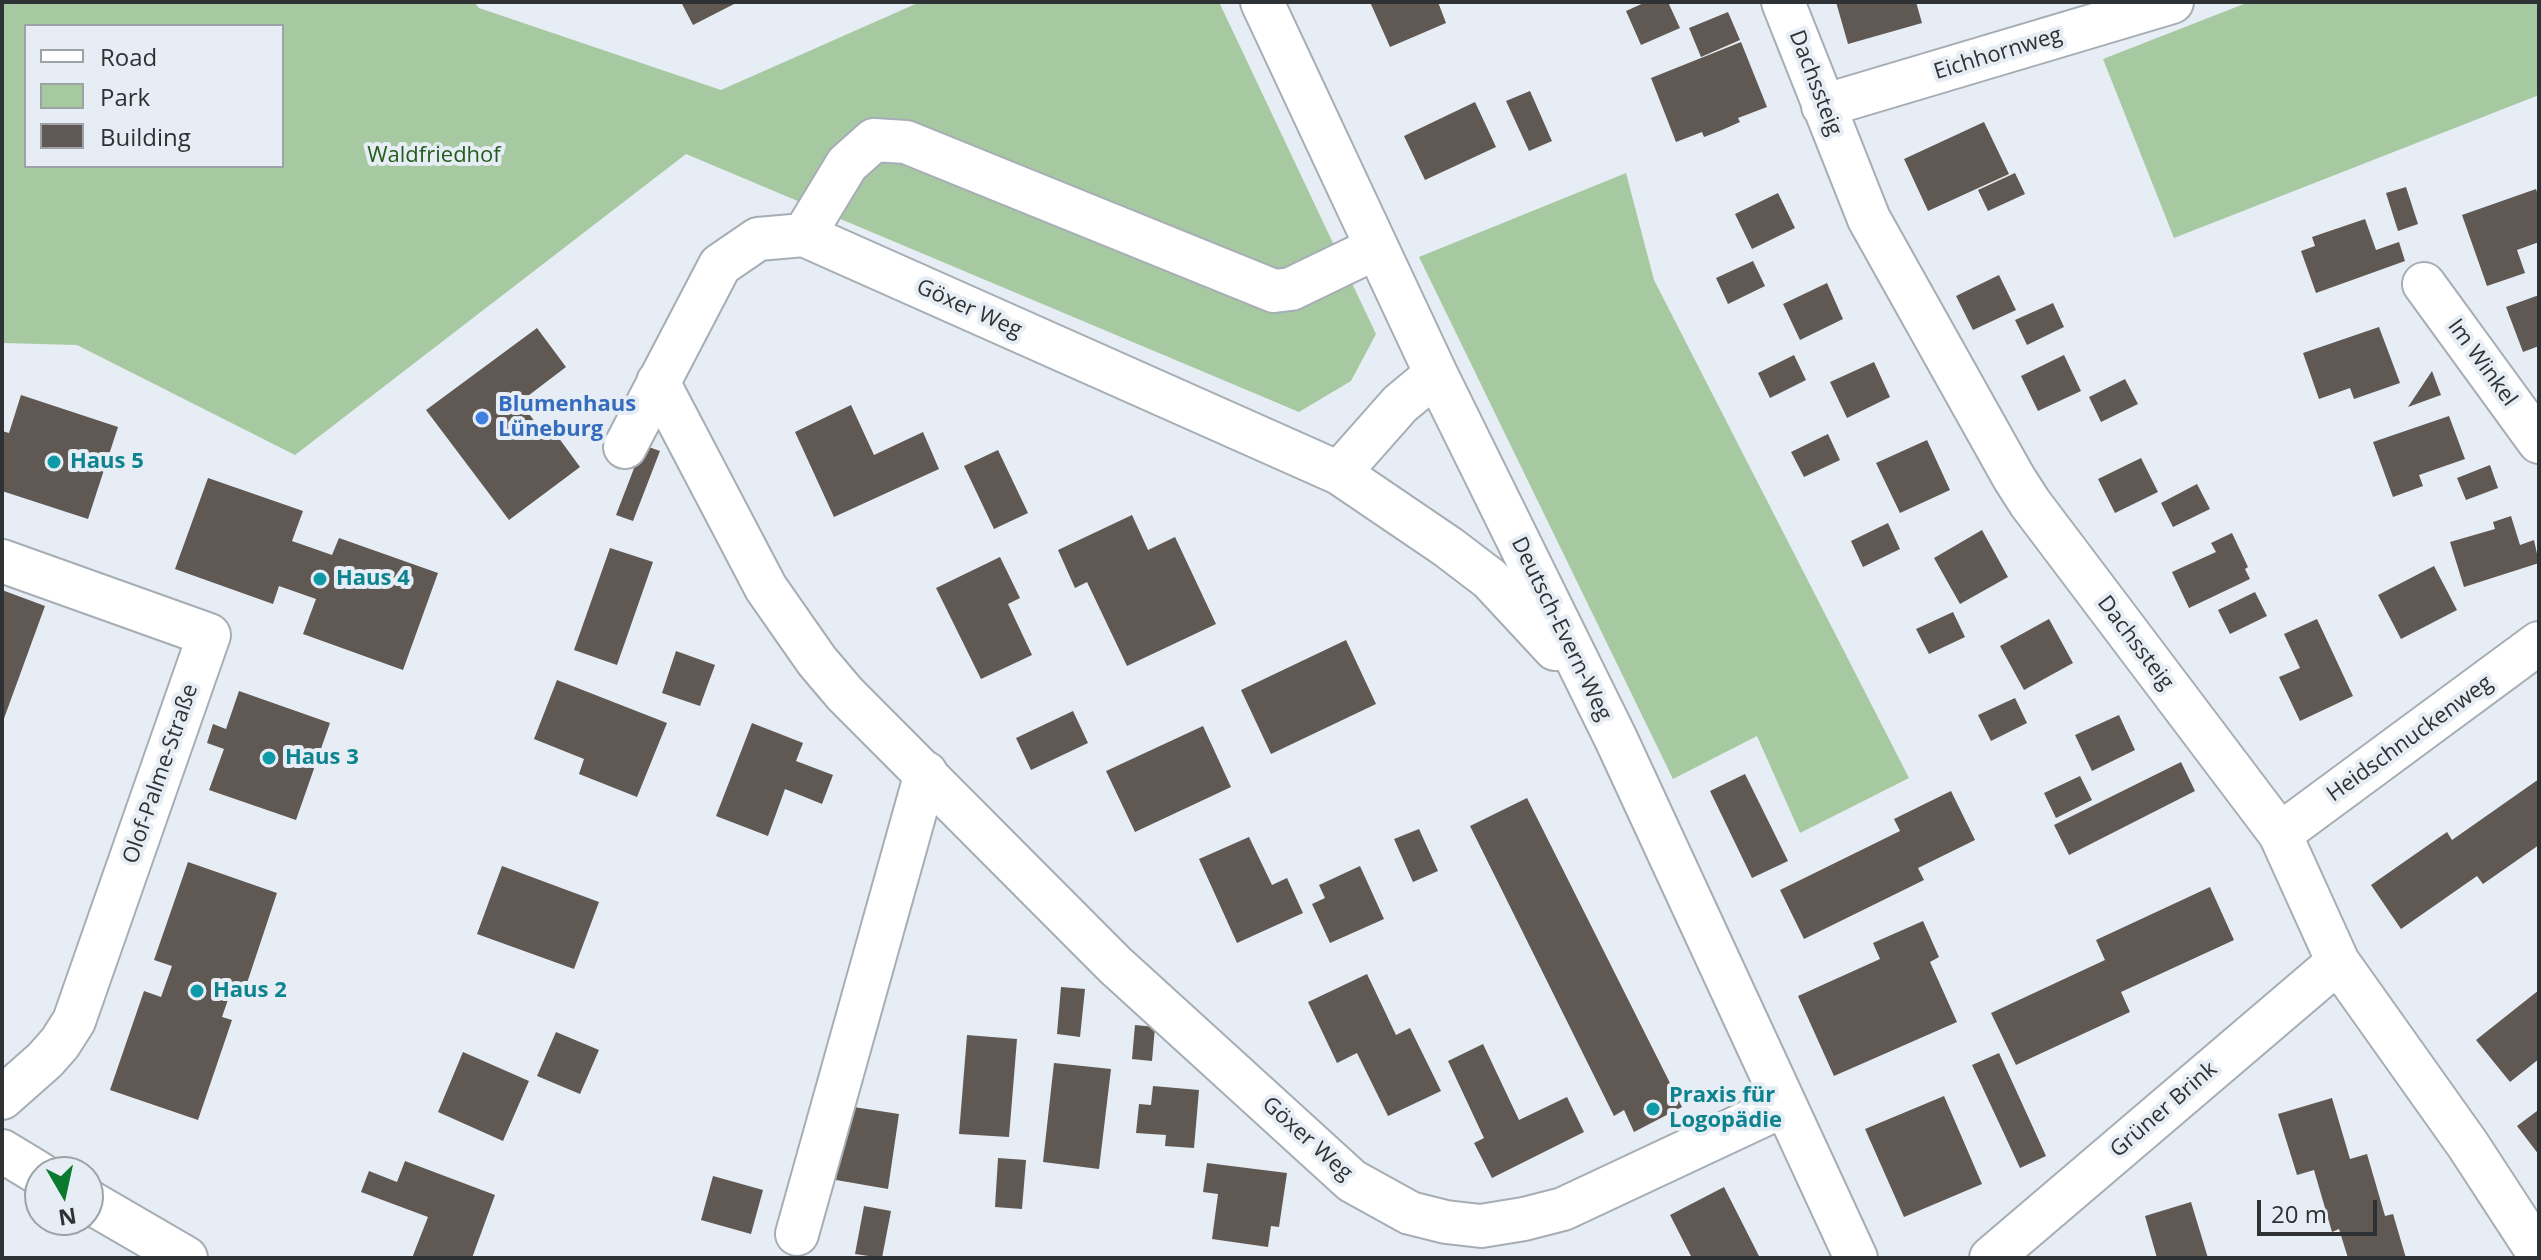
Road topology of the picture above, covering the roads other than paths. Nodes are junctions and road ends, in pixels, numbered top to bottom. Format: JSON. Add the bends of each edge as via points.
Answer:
{"nodes":[{"id":1,"x":1262,"y":2,"type":"edge"},
{"id":2,"x":1783,"y":2,"type":"edge"},
{"id":3,"x":2172,"y":2,"type":"edge"},
{"id":4,"x":1823,"y":106,"type":"junction"},
{"id":5,"x":804,"y":235,"type":"junction"},
{"id":6,"x":1376,"y":248,"type":"junction"},
{"id":7,"x":2424,"y":284,"type":"dead end"},
{"id":8,"x":1436,"y":374,"type":"junction"},
{"id":9,"x":658,"y":382,"type":"junction"},
{"id":10,"x":2539,"y":442,"type":"edge"},
{"id":11,"x":625,"y":447,"type":"dead end"},
{"id":12,"x":1339,"y":473,"type":"junction"},
{"id":13,"x":2,"y":561,"type":"edge"},
{"id":14,"x":2539,"y":643,"type":"edge"},
{"id":15,"x":1590,"y":689,"type":"junction"},
{"id":16,"x":926,"y":773,"type":"junction"},
{"id":17,"x":2280,"y":834,"type":"junction"},
{"id":18,"x":2338,"y":962,"type":"junction"},
{"id":19,"x":2,"y":1098,"type":"edge"},
{"id":20,"x":1785,"y":1105,"type":"junction"},
{"id":21,"x":2,"y":1151,"type":"edge"},
{"id":22,"x":24,"y":1164,"type":"edge"},
{"id":23,"x":104,"y":1210,"type":"edge"},
{"id":24,"x":797,"y":1234,"type":"dead end"},
{"id":25,"x":2539,"y":1254,"type":"edge"},
{"id":26,"x":186,"y":1258,"type":"edge"},
{"id":27,"x":1856,"y":1258,"type":"edge"},
{"id":28,"x":1991,"y":1258,"type":"edge"}],
"edges":[{"from":1,"to":6,"type":"street","name":"Deutsch-Evern-Weg"},
{"from":2,"to":4,"type":"street","name":"Dachssteig"},
{"from":3,"to":4,"type":"street","name":"Eichhornweg"},
{"from":4,"to":17,"type":"street","name":"Dachssteig","via":[[1885,251],[2022,491]]},
{"from":5,"to":6,"type":"street","via":[[847,164],[874,140],[906,142],[1274,291],[1291,289]]},
{"from":5,"to":9,"type":"street","name":"Göxer Weg","via":[[758,239],[720,265]]},
{"from":5,"to":12,"type":"street","name":"Göxer Weg"},
{"from":6,"to":8,"type":"street","name":"Deutsch-Evern-Weg"},
{"from":7,"to":10,"type":"street","name":"Im Winkel"},
{"from":8,"to":12,"type":"street","via":[[1400,404]]},
{"from":8,"to":15,"type":"street","name":"Deutsch-Evern-Weg"},
{"from":9,"to":11,"type":"street","name":"Göxer Weg"},
{"from":9,"to":16,"type":"street","name":"Göxer Weg","via":[[766,588],[845,694]]},
{"from":12,"to":15,"type":"street","name":"Göxer Weg","via":[[1490,579]]},
{"from":13,"to":19,"type":"street","name":"Olof-Palme-Straße","via":[[209,635],[74,1021],[45,1060]]},
{"from":14,"to":17,"type":"street","name":"Heidschnuckenweg"},
{"from":15,"to":20,"type":"street","name":"Deutsch-Evern-Weg"},
{"from":16,"to":20,"type":"street","name":"Göxer Weg","via":[[1115,965],[1316,1150],[1352,1181],[1410,1213],[1481,1226],[1563,1209]]},
{"from":16,"to":24,"type":"street"},
{"from":17,"to":18,"type":"street","name":"Dachssteig"},
{"from":18,"to":25,"type":"street","name":"Dachssteig"},
{"from":18,"to":28,"type":"street","name":"Grüner Brink"},
{"from":20,"to":27,"type":"street","name":"Deutsch-Evern-Weg"},
{"from":21,"to":22,"type":"street"},
{"from":23,"to":26,"type":"street"}]}
